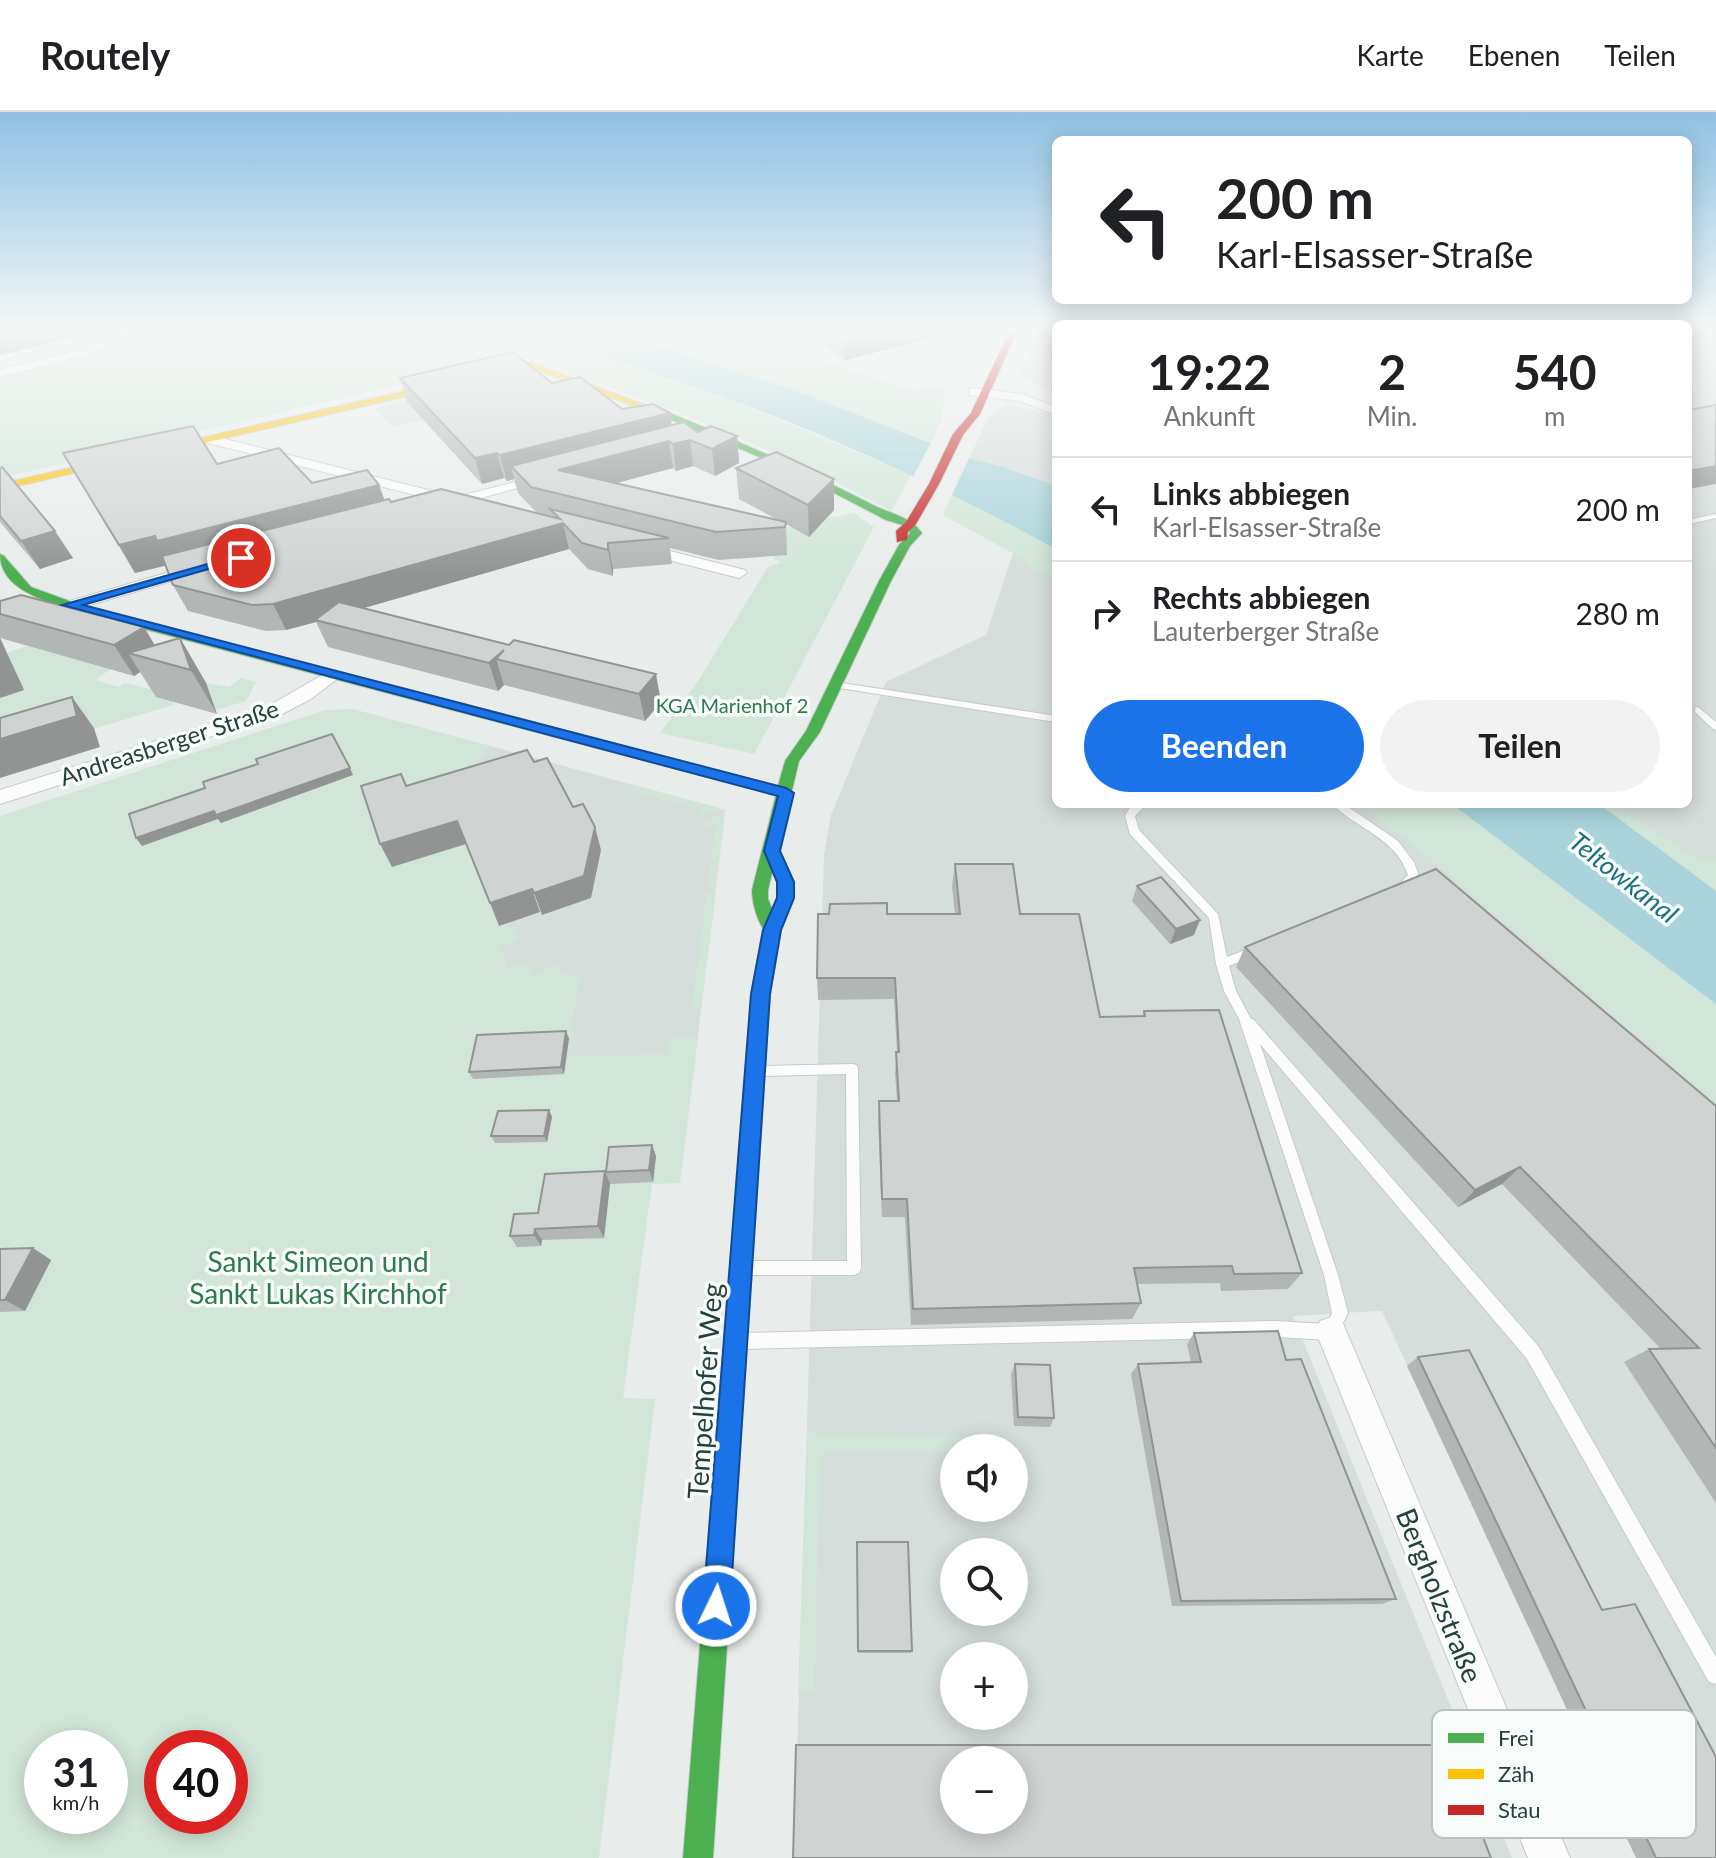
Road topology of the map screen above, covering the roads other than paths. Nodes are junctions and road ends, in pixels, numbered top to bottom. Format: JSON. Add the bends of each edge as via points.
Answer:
{"nodes":[{"id":1,"x":319,"y":413,"type":"edge"},
{"id":2,"x":661,"y":413,"type":"edge"},
{"id":3,"x":974,"y":413,"type":"edge"},
{"id":4,"x":715,"y":434,"type":"junction"},
{"id":5,"x":209,"y":439,"type":"junction"},
{"id":6,"x":685,"y":442,"type":"edge"},
{"id":7,"x":562,"y":474,"type":"edge"},
{"id":8,"x":0,"y":487,"type":"edge"},
{"id":9,"x":457,"y":502,"type":"junction"},
{"id":10,"x":419,"y":511,"type":"edge"},
{"id":11,"x":493,"y":511,"type":"edge"},
{"id":12,"x":1716,"y":516,"type":"edge"},
{"id":13,"x":1692,"y":521,"type":"edge"},
{"id":14,"x":910,"y":524,"type":"junction"},
{"id":15,"x":622,"y":544,"type":"edge"},
{"id":16,"x":0,"y":558,"type":"edge"},
{"id":17,"x":216,"y":565,"type":"edge"},
{"id":18,"x":739,"y":573,"type":"dead end"},
{"id":19,"x":68,"y":605,"type":"junction"},
{"id":20,"x":0,"y":626,"type":"edge"},
{"id":21,"x":331,"y":675,"type":"junction"},
{"id":22,"x":836,"y":685,"type":"junction"},
{"id":23,"x":1698,"y":710,"type":"dead end"},
{"id":24,"x":1052,"y":718,"type":"edge"},
{"id":25,"x":1716,"y":727,"type":"edge"},
{"id":26,"x":813,"y":732,"type":"junction"},
{"id":27,"x":786,"y":793,"type":"junction"},
{"id":28,"x":0,"y":797,"type":"edge"},
{"id":29,"x":1136,"y":808,"type":"edge"},
{"id":30,"x":1342,"y":808,"type":"edge"},
{"id":31,"x":772,"y":851,"type":"junction"},
{"id":32,"x":1394,"y":893,"type":"edge"},
{"id":33,"x":772,"y":930,"type":"junction"},
{"id":34,"x":1266,"y":946,"type":"edge"},
{"id":35,"x":1222,"y":964,"type":"junction"},
{"id":36,"x":1245,"y":1019,"type":"junction"},
{"id":37,"x":755,"y":1071,"type":"junction"},
{"id":38,"x":740,"y":1268,"type":"junction"},
{"id":39,"x":1331,"y":1332,"type":"junction"},
{"id":40,"x":735,"y":1342,"type":"junction"},
{"id":41,"x":1716,"y":1675,"type":"edge"},
{"id":42,"x":1488,"y":1710,"type":"edge"},
{"id":43,"x":1541,"y":1838,"type":"edge"},
{"id":44,"x":698,"y":1858,"type":"edge"},
{"id":45,"x":1549,"y":1858,"type":"edge"}],
"edges":[{"from":1,"to":5,"type":"street"},
{"from":2,"to":4,"type":"street"},
{"from":3,"to":14,"type":"street","name":"Tempelhofer Weg"},
{"from":4,"to":6,"type":"street"},
{"from":4,"to":14,"type":"street"},
{"from":5,"to":8,"type":"street"},
{"from":5,"to":9,"type":"street"},
{"from":7,"to":9,"type":"street"},
{"from":9,"to":10,"type":"street"},
{"from":9,"to":11,"type":"street"},
{"from":12,"to":13,"type":"lane"},
{"from":14,"to":22,"type":"street","name":"Tempelhofer Weg","via":[[916,533],[905,545]]},
{"from":15,"to":18,"type":"street"},
{"from":16,"to":19,"type":"street","via":[[27,590]]},
{"from":17,"to":19,"type":"street"},
{"from":19,"to":20,"type":"street"},
{"from":19,"to":21,"type":"street"},
{"from":21,"to":27,"type":"street"},
{"from":21,"to":28,"type":"street","name":"Andreasberger Straße","via":[[277,709]]},
{"from":22,"to":24,"type":"lane"},
{"from":22,"to":26,"type":"street","name":"Tempelhofer Weg"},
{"from":23,"to":25,"type":"lane"},
{"from":26,"to":27,"type":"street","name":"Tempelhofer Weg","via":[[792,761]]},
{"from":26,"to":27,"type":"street","name":"Tempelhofer Weg","via":[[811,771]]},
{"from":27,"to":31,"type":"street","name":"Tempelhofer Weg"},
{"from":29,"to":35,"type":"lane","via":[[1130,816],[1134,831],[1214,917]]},
{"from":30,"to":32,"type":"lane","via":[[1412,866],[1414,876]]},
{"from":31,"to":33,"type":"street","name":"Tempelhofer Weg","via":[[760,899]]},
{"from":31,"to":33,"type":"street","name":"Tempelhofer Weg","via":[[786,890]]},
{"from":33,"to":37,"type":"street","name":"Tempelhofer Weg"},
{"from":34,"to":35,"type":"lane"},
{"from":35,"to":36,"type":"lane"},
{"from":36,"to":39,"type":"lane","via":[[1331,1275],[1340,1313]]},
{"from":36,"to":41,"type":"lane","via":[[1533,1353]]},
{"from":37,"to":38,"type":"street","name":"Tempelhofer Weg"},
{"from":37,"to":38,"type":"lane","via":[[852,1069],[854,1268]]},
{"from":38,"to":40,"type":"street","name":"Tempelhofer Weg"},
{"from":39,"to":40,"type":"lane"},
{"from":39,"to":42,"type":"street","name":"Bergholzstraße"},
{"from":40,"to":44,"type":"street","name":"Tempelhofer Weg"},
{"from":43,"to":45,"type":"street","name":"Bergholzstraße"}]}
